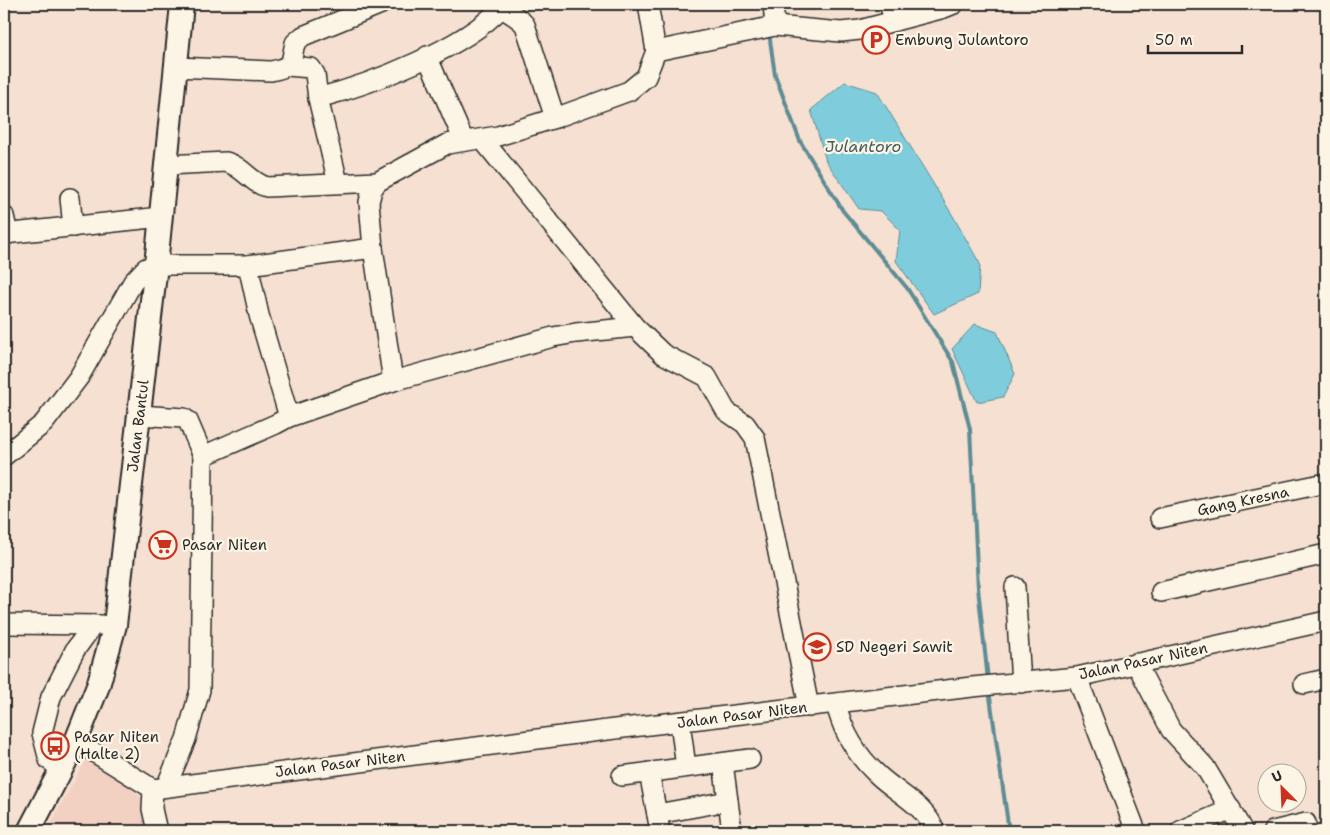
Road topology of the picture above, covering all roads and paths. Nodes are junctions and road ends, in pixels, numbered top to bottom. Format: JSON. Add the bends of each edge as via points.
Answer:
{"nodes":[{"id":1,"x":182,"y":4,"type":"edge"},
{"id":2,"x":381,"y":4,"type":"edge"},
{"id":3,"x":648,"y":4,"type":"edge"},
{"id":4,"x":772,"y":4,"type":"edge"},
{"id":5,"x":954,"y":4,"type":"edge"},
{"id":6,"x":500,"y":6,"type":"edge"},
{"id":7,"x":892,"y":12,"type":"edge"},
{"id":8,"x":767,"y":27,"type":"junction"},
{"id":9,"x":656,"y":51,"type":"junction"},
{"id":10,"x":427,"y":56,"type":"junction"},
{"id":11,"x":287,"y":66,"type":"junction"},
{"id":12,"x":176,"y":67,"type":"junction"},
{"id":13,"x":318,"y":98,"type":"junction"},
{"id":14,"x":555,"y":118,"type":"junction"},
{"id":15,"x":473,"y":140,"type":"junction"},
{"id":16,"x":166,"y":165,"type":"junction"},
{"id":17,"x":377,"y":182,"type":"junction"},
{"id":18,"x":338,"y":183,"type":"junction"},
{"id":19,"x":70,"y":198,"type":"dead end"},
{"id":20,"x":160,"y":217,"type":"junction"},
{"id":21,"x":73,"y":227,"type":"junction"},
{"id":22,"x":5,"y":228,"type":"edge"},
{"id":23,"x":373,"y":248,"type":"junction"},
{"id":24,"x":156,"y":265,"type":"junction"},
{"id":25,"x":248,"y":265,"type":"junction"},
{"id":26,"x":635,"y":327,"type":"junction"},
{"id":27,"x":393,"y":381,"type":"junction"},
{"id":28,"x":139,"y":415,"type":"junction"},
{"id":29,"x":289,"y":416,"type":"junction"},
{"id":30,"x":4,"y":456,"type":"edge"},
{"id":31,"x":203,"y":456,"type":"junction"},
{"id":32,"x":1326,"y":483,"type":"edge"},
{"id":33,"x":1160,"y":518,"type":"dead end"},
{"id":34,"x":1326,"y":554,"type":"edge"},
{"id":35,"x":1015,"y":587,"type":"dead end"},
{"id":36,"x":1162,"y":592,"type":"dead end"},
{"id":37,"x":1326,"y":620,"type":"edge"},
{"id":38,"x":4,"y":624,"type":"edge"},
{"id":39,"x":104,"y":625,"type":"junction"},
{"id":40,"x":1136,"y":663,"type":"junction"},
{"id":41,"x":1077,"y":677,"type":"junction"},
{"id":42,"x":1326,"y":679,"type":"edge"},
{"id":43,"x":1021,"y":683,"type":"junction"},
{"id":44,"x":1304,"y":684,"type":"dead end"},
{"id":45,"x":836,"y":704,"type":"junction"},
{"id":46,"x":809,"y":707,"type":"junction"},
{"id":47,"x":680,"y":722,"type":"junction"},
{"id":48,"x":76,"y":741,"type":"junction"},
{"id":49,"x":750,"y":759,"type":"dead end"},
{"id":50,"x":723,"y":763,"type":"junction"},
{"id":51,"x":686,"y":767,"type":"junction"},
{"id":52,"x":61,"y":769,"type":"junction"},
{"id":53,"x":649,"y":772,"type":"junction"},
{"id":54,"x":622,"y":776,"type":"dead end"},
{"id":55,"x":160,"y":788,"type":"junction"},
{"id":56,"x":728,"y":801,"type":"junction"},
{"id":57,"x":1231,"y":809,"type":"junction"},
{"id":58,"x":658,"y":822,"type":"edge"},
{"id":59,"x":1306,"y":823,"type":"dead end"},
{"id":60,"x":29,"y":831,"type":"edge"},
{"id":61,"x":158,"y":831,"type":"edge"},
{"id":62,"x":732,"y":831,"type":"edge"},
{"id":63,"x":935,"y":831,"type":"edge"},
{"id":64,"x":1136,"y":831,"type":"edge"},
{"id":65,"x":1180,"y":831,"type":"edge"},
{"id":66,"x":1243,"y":831,"type":"edge"},
{"id":67,"x":1273,"y":831,"type":"edge"}],
"edges":[{"from":1,"to":12,"type":"main road","name":"Jalan Bantul"},
{"from":2,"to":11,"type":"street","via":[[303,36],[295,43],[293,61]]},
{"from":3,"to":9,"type":"street"},
{"from":4,"to":8,"type":"street"},
{"from":5,"to":7,"type":"street","via":[[944,8]]},
{"from":6,"to":10,"type":"street","via":[[480,28]]},
{"from":6,"to":14,"type":"street","via":[[525,25]]},
{"from":7,"to":8,"type":"street","via":[[847,32]]},
{"from":8,"to":9,"type":"street"},
{"from":9,"to":14,"type":"street","via":[[646,77],[636,87]]},
{"from":10,"to":13,"type":"street","via":[[348,90]]},
{"from":10,"to":15,"type":"street"},
{"from":11,"to":12,"type":"street","via":[[272,71]]},
{"from":11,"to":13,"type":"street","via":[[314,71]]},
{"from":12,"to":16,"type":"main road","name":"Jalan Bantul"},
{"from":13,"to":18,"type":"street"},
{"from":14,"to":15,"type":"street","via":[[498,136]]},
{"from":15,"to":17,"type":"street","via":[[440,147]]},
{"from":15,"to":26,"type":"street"},
{"from":16,"to":18,"type":"street","via":[[226,162],[267,187]]},
{"from":16,"to":20,"type":"main road","name":"Jalan Bantul"},
{"from":17,"to":18,"type":"street"},
{"from":17,"to":23,"type":"street","via":[[369,202]]},
{"from":19,"to":21,"type":"street"},
{"from":20,"to":21,"type":"street"},
{"from":20,"to":24,"type":"main road","name":"Jalan Bantul"},
{"from":21,"to":22,"type":"street"},
{"from":23,"to":25,"type":"street"},
{"from":23,"to":27,"type":"street"},
{"from":24,"to":25,"type":"street"},
{"from":24,"to":28,"type":"main road","name":"Jalan Bantul"},
{"from":24,"to":30,"type":"street","via":[[146,268],[133,282],[79,377],[44,422]]},
{"from":25,"to":29,"type":"street"},
{"from":26,"to":27,"type":"street","via":[[553,337]]},
{"from":26,"to":46,"type":"street","via":[[663,354],[707,377],[726,411],[745,424],[756,441]]},
{"from":27,"to":29,"type":"street"},
{"from":28,"to":31,"type":"street","via":[[184,418]]},
{"from":28,"to":39,"type":"main road","name":"Jalan Bantul"},
{"from":29,"to":31,"type":"street"},
{"from":31,"to":55,"type":"street","via":[[200,690],[186,739]]},
{"from":32,"to":33,"type":"street","name":"Gang Kresna"},
{"from":34,"to":36,"type":"street"},
{"from":35,"to":43,"type":"street"},
{"from":37,"to":40,"type":"street","name":"Jalan Pasar Niten"},
{"from":38,"to":39,"type":"street"},
{"from":39,"to":48,"type":"main road","name":"Jalan Bantul","via":[[98,686]]},
{"from":39,"to":52,"type":"street","via":[[75,650],[51,697],[42,733],[49,760]]},
{"from":40,"to":41,"type":"street","name":"Jalan Pasar Niten"},
{"from":40,"to":57,"type":"street","via":[[1171,730],[1205,767]]},
{"from":41,"to":43,"type":"street","name":"Jalan Pasar Niten"},
{"from":41,"to":64,"type":"street"},
{"from":42,"to":44,"type":"street"},
{"from":43,"to":45,"type":"street","name":"Jalan Pasar Niten","via":[[972,686]]},
{"from":45,"to":46,"type":"street","name":"Jalan Pasar Niten"},
{"from":45,"to":63,"type":"street","via":[[844,732],[861,759],[923,811]]},
{"from":46,"to":47,"type":"street","name":"Jalan Pasar Niten"},
{"from":47,"to":51,"type":"street"},
{"from":47,"to":55,"type":"street","name":"Jalan Pasar Niten"},
{"from":48,"to":52,"type":"main road","name":"Jalan Bantul"},
{"from":48,"to":55,"type":"street"},
{"from":49,"to":50,"type":"street"},
{"from":50,"to":51,"type":"street"},
{"from":50,"to":56,"type":"street"},
{"from":51,"to":53,"type":"street"},
{"from":52,"to":60,"type":"main road","name":"Jalan Bantul"},
{"from":53,"to":54,"type":"street"},
{"from":53,"to":58,"type":"street"},
{"from":55,"to":61,"type":"street","via":[[152,809]]},
{"from":56,"to":58,"type":"street"},
{"from":56,"to":62,"type":"street"},
{"from":57,"to":65,"type":"street"},
{"from":57,"to":66,"type":"street"},
{"from":59,"to":67,"type":"street"}]}
